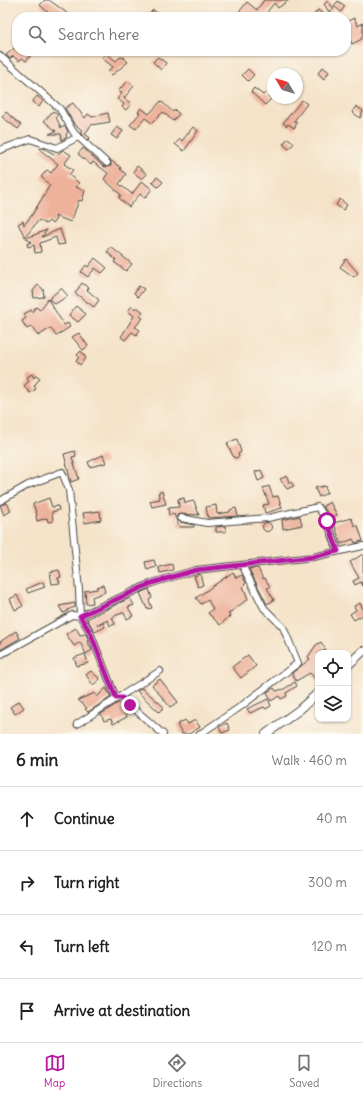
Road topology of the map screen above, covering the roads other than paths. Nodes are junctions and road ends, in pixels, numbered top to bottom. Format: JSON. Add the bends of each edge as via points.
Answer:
{"nodes":[{"id":1,"x":0,"y":56,"type":"edge"},
{"id":2,"x":78,"y":137,"type":"junction"},
{"id":3,"x":0,"y":150,"type":"edge"},
{"id":4,"x":107,"y":163,"type":"dead end"},
{"id":5,"x":0,"y":500,"type":"edge"},
{"id":6,"x":181,"y":518,"type":"dead end"},
{"id":7,"x":363,"y":546,"type":"edge"},
{"id":8,"x":338,"y":551,"type":"junction"},
{"id":9,"x":242,"y":565,"type":"junction"},
{"id":10,"x":80,"y":616,"type":"junction"},
{"id":11,"x":363,"y":651,"type":"edge"},
{"id":12,"x":0,"y":655,"type":"edge"},
{"id":13,"x":351,"y":662,"type":"edge"},
{"id":14,"x":160,"y":671,"type":"dead end"},
{"id":15,"x":315,"y":696,"type":"edge"},
{"id":16,"x":116,"y":698,"type":"junction"},
{"id":17,"x":77,"y":724,"type":"dead end"},
{"id":18,"x":163,"y":734,"type":"edge"},
{"id":19,"x":200,"y":734,"type":"edge"},
{"id":20,"x":266,"y":734,"type":"edge"}],
"edges":[{"from":1,"to":2,"type":"street","via":[[60,108]]},
{"from":2,"to":3,"type":"street","via":[[56,148],[30,139]]},
{"from":2,"to":4,"type":"street"},
{"from":5,"to":10,"type":"street","via":[[28,485],[62,472],[69,490]]},
{"from":6,"to":8,"type":"street","via":[[207,523],[268,518],[318,507],[327,521]]},
{"from":7,"to":8,"type":"street"},
{"from":8,"to":9,"type":"street","via":[[313,557]]},
{"from":9,"to":10,"type":"street","via":[[196,570],[152,583]]},
{"from":9,"to":19,"type":"street","via":[[264,608],[283,627],[298,663]]},
{"from":10,"to":12,"type":"street","via":[[72,615]]},
{"from":10,"to":16,"type":"street","via":[[90,632]]},
{"from":11,"to":13,"type":"main road"},
{"from":14,"to":16,"type":"street"},
{"from":15,"to":20,"type":"main road"},
{"from":16,"to":17,"type":"street"},
{"from":16,"to":18,"type":"street","via":[[122,698]]}]}
